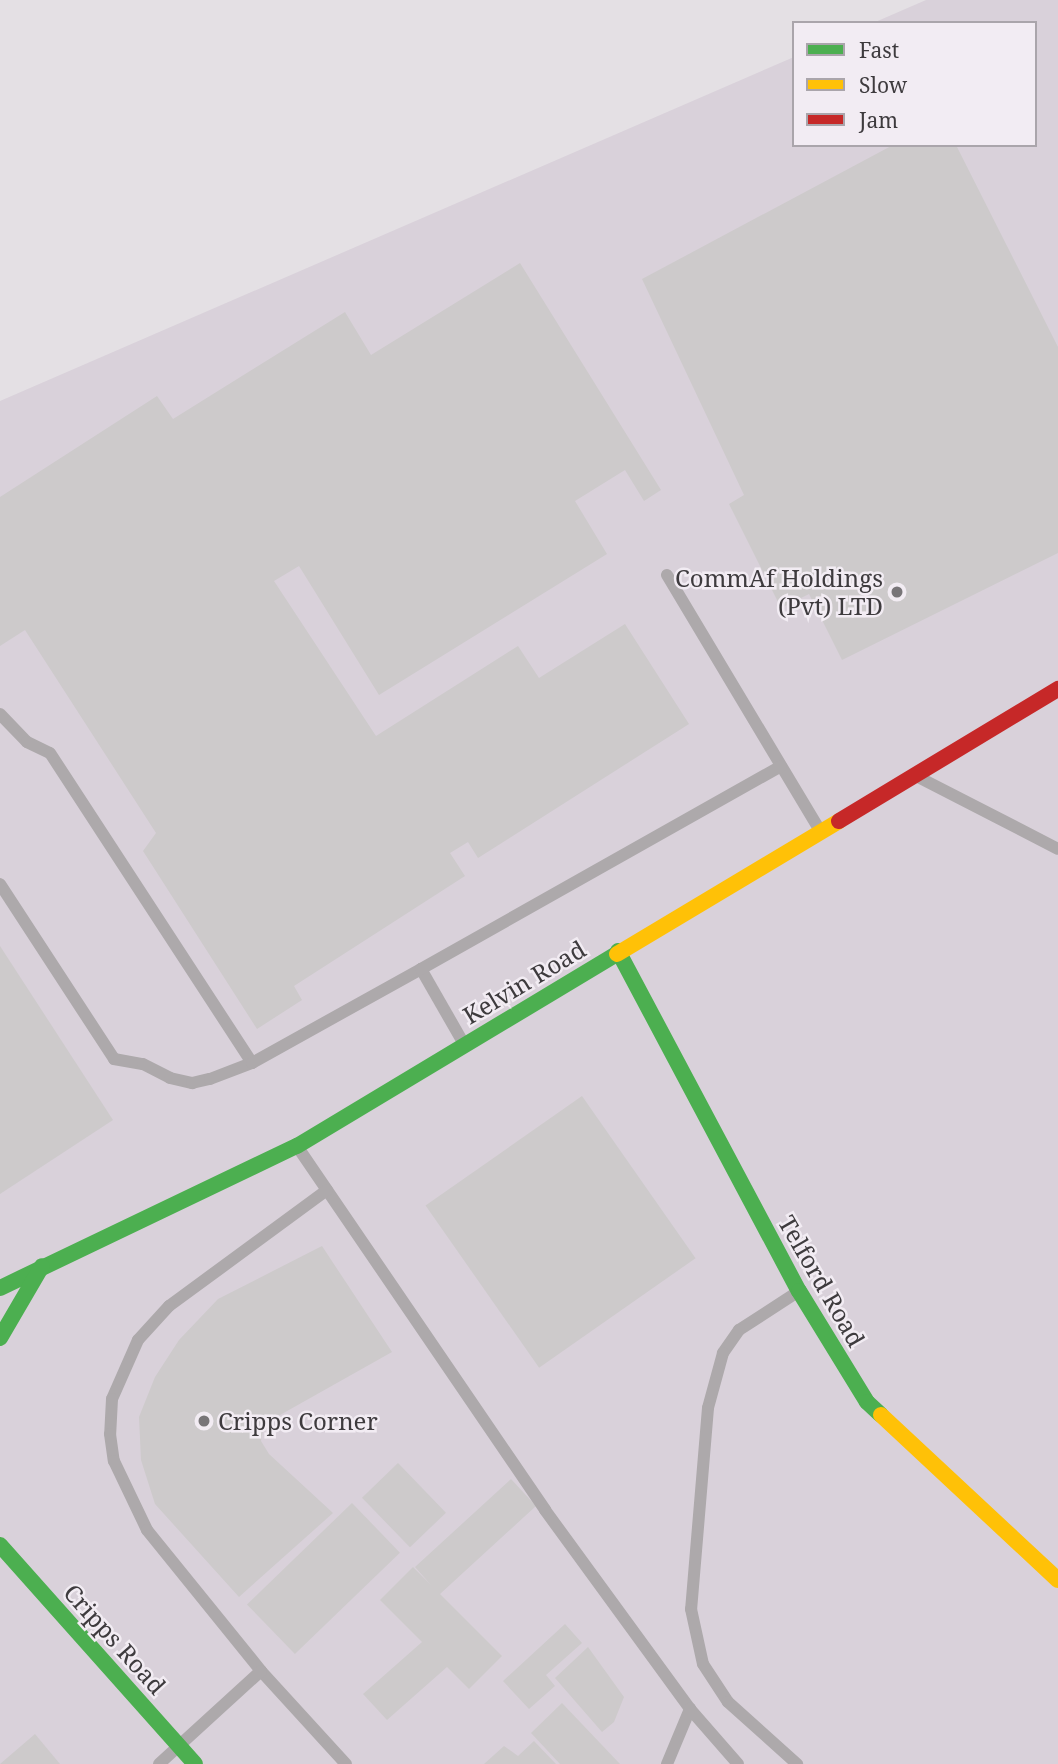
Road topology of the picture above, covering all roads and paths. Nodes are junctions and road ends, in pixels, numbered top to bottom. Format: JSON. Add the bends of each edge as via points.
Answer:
{"nodes":[{"id":1,"x":667,"y":575,"type":"dead end"},
{"id":2,"x":1058,"y":689,"type":"edge"},
{"id":3,"x":0,"y":714,"type":"edge"},
{"id":4,"x":781,"y":766,"type":"junction"},
{"id":5,"x":914,"y":775,"type":"junction"},
{"id":6,"x":820,"y":831,"type":"junction"},
{"id":7,"x":1058,"y":849,"type":"edge"},
{"id":8,"x":0,"y":884,"type":"edge"},
{"id":9,"x":618,"y":951,"type":"junction"},
{"id":10,"x":421,"y":969,"type":"junction"},
{"id":11,"x":464,"y":1045,"type":"junction"},
{"id":12,"x":252,"y":1063,"type":"junction"},
{"id":13,"x":297,"y":1146,"type":"junction"},
{"id":14,"x":327,"y":1190,"type":"junction"},
{"id":15,"x":42,"y":1266,"type":"junction"},
{"id":16,"x":0,"y":1288,"type":"edge"},
{"id":17,"x":799,"y":1291,"type":"junction"},
{"id":18,"x":0,"y":1338,"type":"edge"},
{"id":19,"x":0,"y":1545,"type":"edge"},
{"id":20,"x":1058,"y":1580,"type":"edge"},
{"id":21,"x":261,"y":1671,"type":"junction"},
{"id":22,"x":690,"y":1709,"type":"junction"},
{"id":23,"x":178,"y":1745,"type":"junction"},
{"id":24,"x":159,"y":1764,"type":"edge"},
{"id":25,"x":195,"y":1764,"type":"edge"},
{"id":26,"x":346,"y":1764,"type":"edge"},
{"id":27,"x":667,"y":1764,"type":"edge"},
{"id":28,"x":738,"y":1764,"type":"edge"},
{"id":29,"x":797,"y":1764,"type":"edge"}],
"edges":[{"from":1,"to":4,"type":"lane"},
{"from":2,"to":5,"type":"street","name":"Kelvin Road"},
{"from":3,"to":12,"type":"lane","via":[[27,742],[50,753]]},
{"from":4,"to":6,"type":"lane"},
{"from":4,"to":10,"type":"lane"},
{"from":5,"to":6,"type":"street","name":"Kelvin Road"},
{"from":5,"to":7,"type":"lane"},
{"from":6,"to":9,"type":"street","name":"Kelvin Road"},
{"from":8,"to":12,"type":"lane","via":[[114,1059],[143,1064],[192,1083]]},
{"from":9,"to":11,"type":"street","name":"Kelvin Road"},
{"from":9,"to":17,"type":"street","name":"Telford Road"},
{"from":10,"to":11,"type":"lane"},
{"from":10,"to":12,"type":"lane"},
{"from":11,"to":13,"type":"street","name":"Kelvin Road"},
{"from":13,"to":14,"type":"lane"},
{"from":13,"to":15,"type":"street","name":"Kelvin Road"},
{"from":14,"to":21,"type":"lane","via":[[169,1306],[138,1340],[112,1399],[114,1461],[125,1490],[147,1530]]},
{"from":14,"to":22,"type":"lane","via":[[545,1510]]},
{"from":15,"to":16,"type":"street","name":"Kelvin Road"},
{"from":15,"to":18,"type":"street"},
{"from":17,"to":20,"type":"street","name":"Telford Road","via":[[867,1402]]},
{"from":17,"to":29,"type":"lane","via":[[739,1330],[723,1353],[708,1408],[691,1609],[703,1664],[728,1702]]},
{"from":19,"to":23,"type":"street","name":"Cripps Road"},
{"from":21,"to":23,"type":"lane"},
{"from":21,"to":26,"type":"lane"},
{"from":22,"to":27,"type":"lane"},
{"from":22,"to":28,"type":"lane"},
{"from":23,"to":24,"type":"lane"},
{"from":23,"to":25,"type":"street","name":"Cripps Road"}]}
